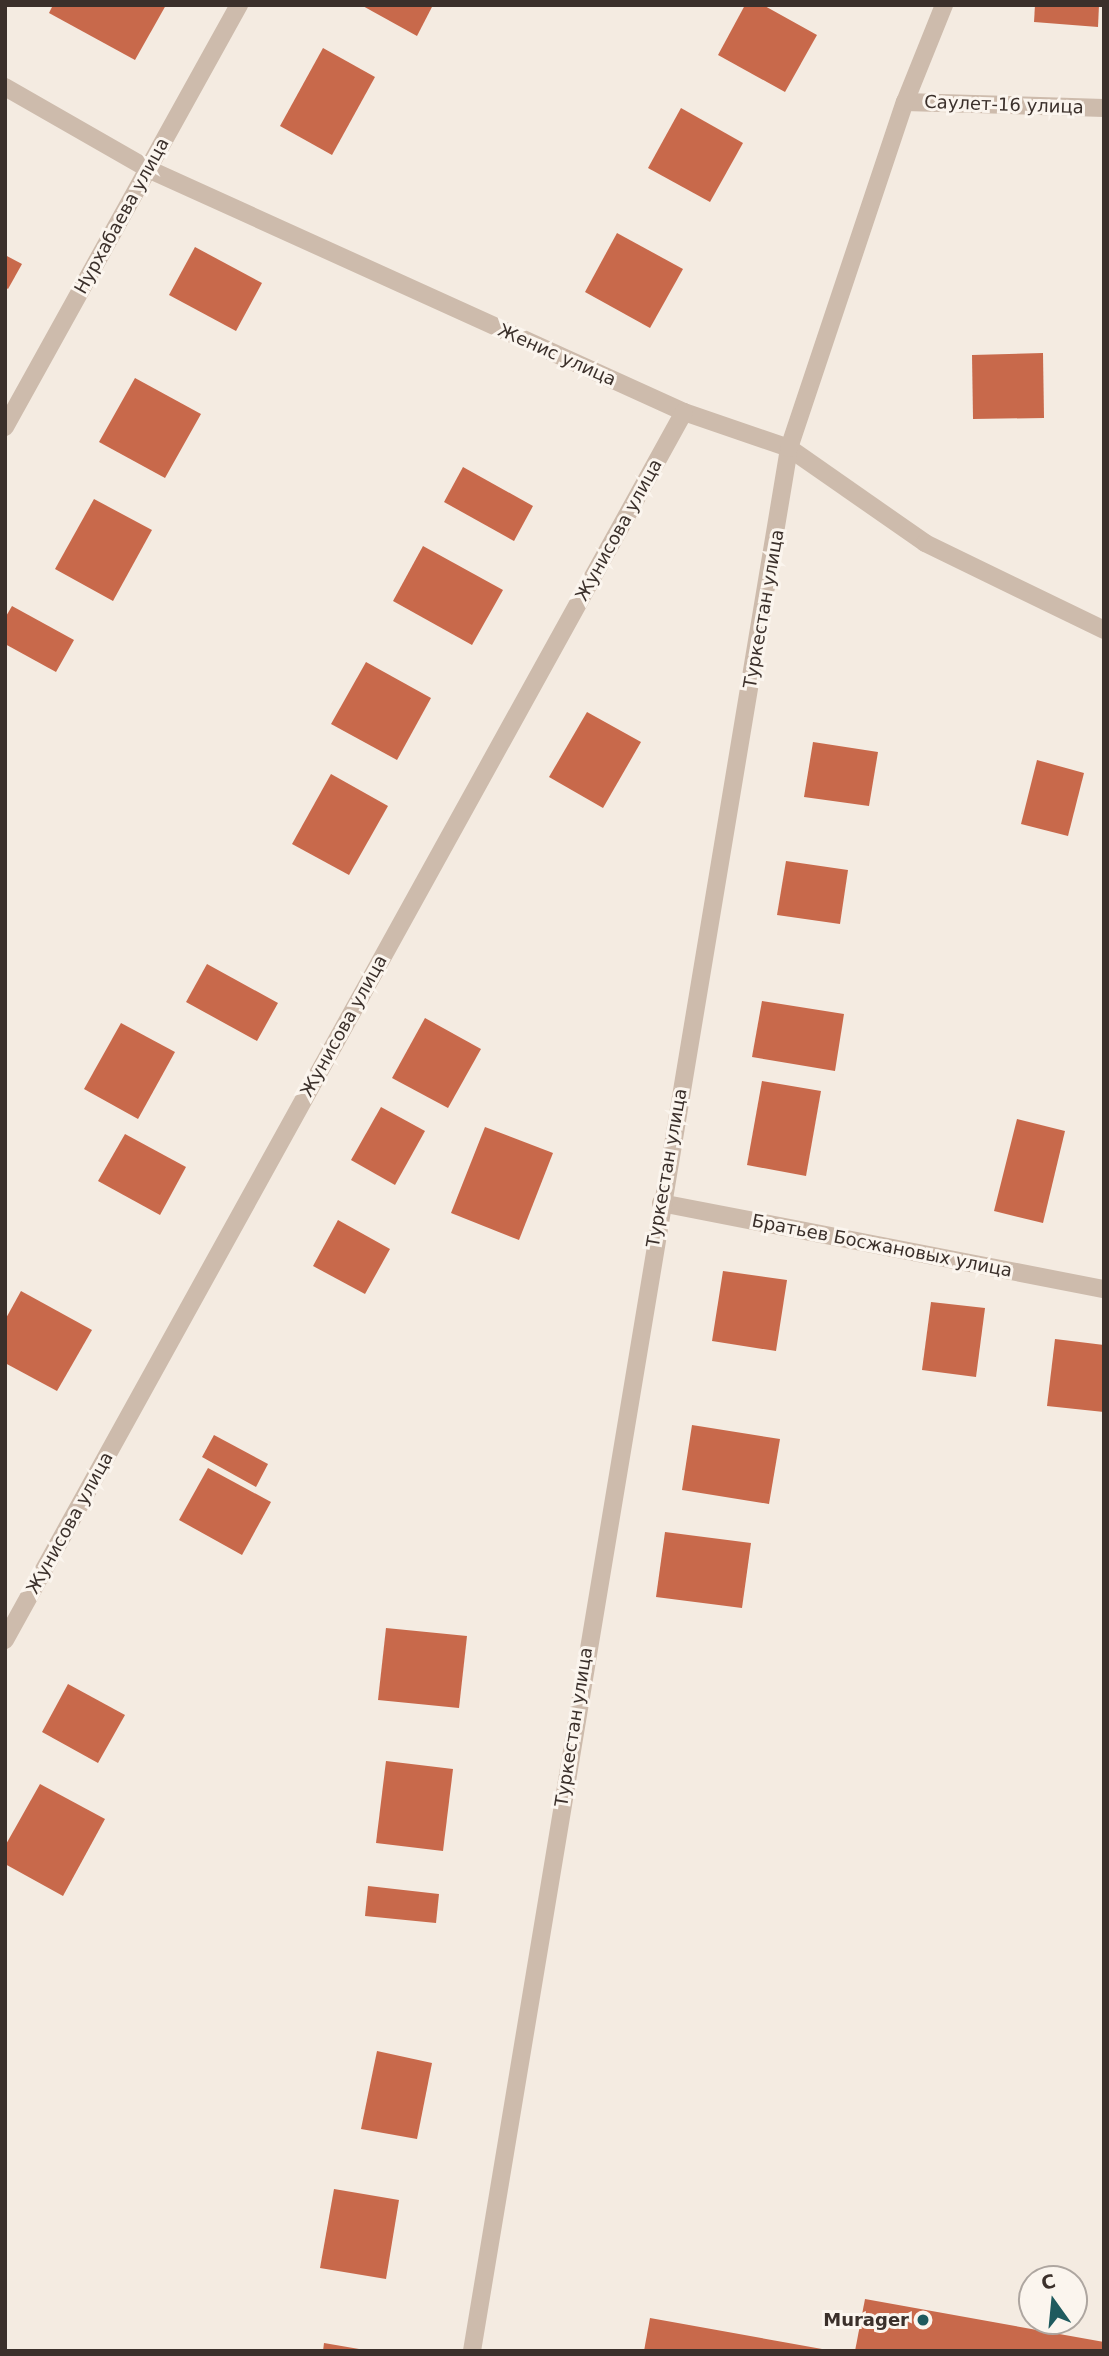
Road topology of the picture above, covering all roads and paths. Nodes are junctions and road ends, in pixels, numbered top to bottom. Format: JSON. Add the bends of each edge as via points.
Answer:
{"nodes":[{"id":1,"x":239,"y":5,"type":"edge"},
{"id":2,"x":944,"y":5,"type":"edge"},
{"id":3,"x":5,"y":87,"type":"edge"},
{"id":4,"x":905,"y":102,"type":"junction"},
{"id":5,"x":1104,"y":108,"type":"edge"},
{"id":6,"x":148,"y":169,"type":"junction"},
{"id":7,"x":684,"y":412,"type":"junction"},
{"id":8,"x":5,"y":427,"type":"edge"},
{"id":9,"x":789,"y":448,"type":"junction"},
{"id":10,"x":1104,"y":630,"type":"edge"},
{"id":11,"x":660,"y":1203,"type":"junction"},
{"id":12,"x":1104,"y":1289,"type":"edge"},
{"id":13,"x":5,"y":1640,"type":"edge"},
{"id":14,"x":472,"y":2351,"type":"edge"}],
"edges":[{"from":1,"to":6,"type":"street","name":"Нурхабаева улица"},
{"from":2,"to":4,"type":"street","name":"Туркестан улица"},
{"from":3,"to":6,"type":"street","name":"Женис улица"},
{"from":4,"to":5,"type":"street","name":"Саулет-16 улица"},
{"from":4,"to":9,"type":"street","name":"Туркестан улица"},
{"from":6,"to":7,"type":"street","name":"Женис улица"},
{"from":6,"to":8,"type":"street","name":"Нурхабаева улица"},
{"from":7,"to":9,"type":"street","name":"Женис улица"},
{"from":7,"to":13,"type":"street","name":"Жунисова улица"},
{"from":9,"to":10,"type":"street","name":"Женис улица","via":[[925,543]]},
{"from":9,"to":11,"type":"street","name":"Туркестан улица"},
{"from":11,"to":12,"type":"street","name":"Братьев Босжановых улица"},
{"from":11,"to":14,"type":"street","name":"Туркестан улица"}]}
